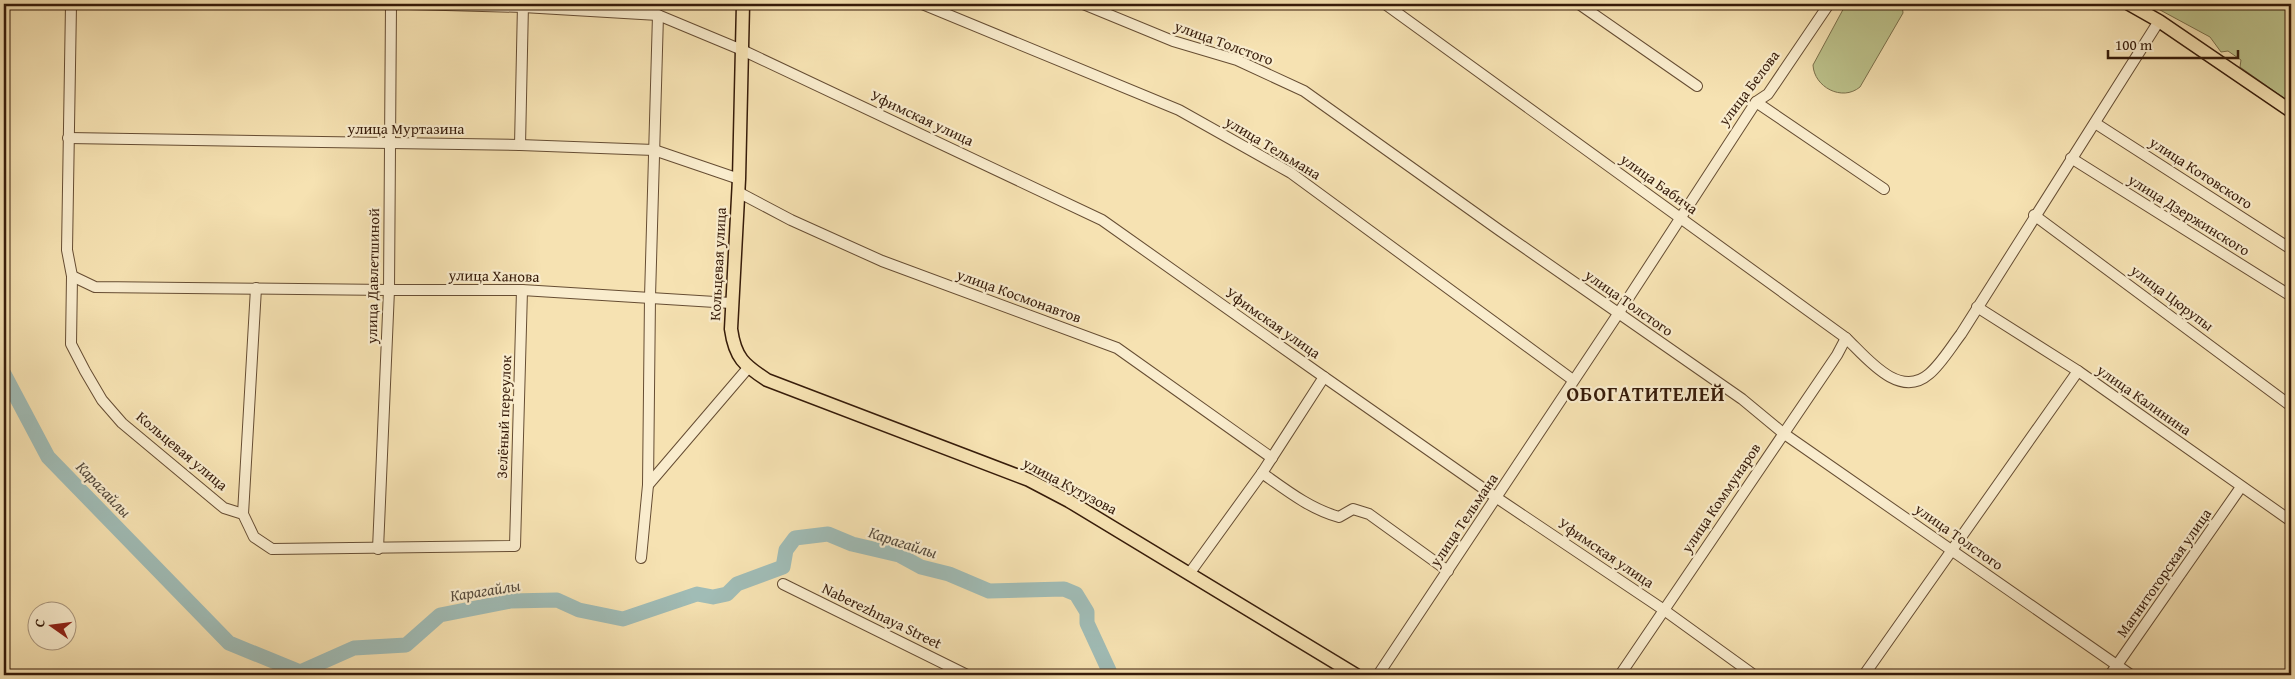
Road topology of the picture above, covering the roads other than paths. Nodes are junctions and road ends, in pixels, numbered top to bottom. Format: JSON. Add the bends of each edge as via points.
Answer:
{"nodes":[{"id":1,"x":71,"y":4,"type":"edge"},
{"id":2,"x":391,"y":4,"type":"edge"},
{"id":3,"x":409,"y":4,"type":"edge"},
{"id":4,"x":744,"y":4,"type":"edge"},
{"id":5,"x":922,"y":4,"type":"edge"},
{"id":6,"x":1083,"y":4,"type":"edge"},
{"id":7,"x":1385,"y":4,"type":"edge"},
{"id":8,"x":1578,"y":4,"type":"edge"},
{"id":9,"x":1829,"y":4,"type":"edge"},
{"id":10,"x":2129,"y":4,"type":"edge"},
{"id":11,"x":523,"y":5,"type":"edge"},
{"id":12,"x":1592,"y":8,"type":"edge"},
{"id":13,"x":658,"y":15,"type":"junction"},
{"id":14,"x":2159,"y":20,"type":"junction"},
{"id":15,"x":742,"y":50,"type":"junction"},
{"id":16,"x":1697,"y":86,"type":"dead end"},
{"id":17,"x":1756,"y":102,"type":"junction"},
{"id":18,"x":2291,"y":111,"type":"edge"},
{"id":19,"x":2095,"y":123,"type":"junction"},
{"id":20,"x":68,"y":138,"type":"junction"},
{"id":21,"x":389,"y":144,"type":"junction"},
{"id":22,"x":520,"y":145,"type":"junction"},
{"id":23,"x":654,"y":150,"type":"junction"},
{"id":24,"x":2071,"y":158,"type":"junction"},
{"id":25,"x":738,"y":186,"type":"junction"},
{"id":26,"x":1884,"y":189,"type":"dead end"},
{"id":27,"x":2034,"y":215,"type":"junction"},
{"id":28,"x":1680,"y":218,"type":"junction"},
{"id":29,"x":2291,"y":249,"type":"edge"},
{"id":30,"x":72,"y":276,"type":"junction"},
{"id":31,"x":256,"y":288,"type":"junction"},
{"id":32,"x":390,"y":290,"type":"junction"},
{"id":33,"x":522,"y":290,"type":"junction"},
{"id":34,"x":2291,"y":296,"type":"edge"},
{"id":35,"x":650,"y":297,"type":"junction"},
{"id":36,"x":731,"y":303,"type":"junction"},
{"id":37,"x":1977,"y":307,"type":"junction"},
{"id":38,"x":1618,"y":314,"type":"junction"},
{"id":39,"x":1846,"y":338,"type":"junction"},
{"id":40,"x":748,"y":368,"type":"junction"},
{"id":41,"x":2078,"y":371,"type":"junction"},
{"id":42,"x":1324,"y":377,"type":"junction"},
{"id":43,"x":1572,"y":380,"type":"junction"},
{"id":44,"x":2291,"y":406,"type":"edge"},
{"id":45,"x":1783,"y":433,"type":"junction"},
{"id":46,"x":1272,"y":458,"type":"junction"},
{"id":47,"x":1262,"y":473,"type":"junction"},
{"id":48,"x":648,"y":485,"type":"junction"},
{"id":49,"x":2242,"y":488,"type":"junction"},
{"id":50,"x":1497,"y":498,"type":"junction"},
{"id":51,"x":243,"y":514,"type":"junction"},
{"id":52,"x":2291,"y":521,"type":"edge"},
{"id":53,"x":378,"y":549,"type":"junction"},
{"id":54,"x":1952,"y":550,"type":"junction"},
{"id":55,"x":641,"y":558,"type":"dead end"},
{"id":56,"x":1448,"y":570,"type":"junction"},
{"id":57,"x":1189,"y":574,"type":"junction"},
{"id":58,"x":783,"y":584,"type":"dead end"},
{"id":59,"x":1664,"y":610,"type":"junction"},
{"id":60,"x":2117,"y":665,"type":"junction"},
{"id":61,"x":967,"y":675,"type":"edge"},
{"id":62,"x":1356,"y":675,"type":"edge"},
{"id":63,"x":1378,"y":675,"type":"edge"},
{"id":64,"x":1620,"y":675,"type":"edge"},
{"id":65,"x":1754,"y":675,"type":"edge"},
{"id":66,"x":1864,"y":675,"type":"edge"},
{"id":67,"x":2110,"y":675,"type":"edge"},
{"id":68,"x":2131,"y":675,"type":"edge"}],
"edges":[{"from":1,"to":20,"type":"street","name":"Кольцевая улица"},
{"from":2,"to":21,"type":"street","name":"улица Давлетшиной"},
{"from":3,"to":11,"type":"street","name":"Уфимская улица"},
{"from":4,"to":15,"type":"main road","name":"Кольцевая улица"},
{"from":5,"to":43,"type":"street","name":"улица Тельмана","via":[[1179,110],[1257,153],[1291,173]]},
{"from":6,"to":38,"type":"street","name":"улица Толстого","via":[[1173,41],[1237,60],[1304,91]]},
{"from":7,"to":28,"type":"street","name":"улица Бабича"},
{"from":8,"to":12,"type":"street"},
{"from":9,"to":17,"type":"street","name":"улица Белова","via":[[1768,94]]},
{"from":10,"to":14,"type":"main road"},
{"from":11,"to":13,"type":"street","name":"Уфимская улица"},
{"from":11,"to":22,"type":"street"},
{"from":12,"to":16,"type":"street"},
{"from":13,"to":15,"type":"street","name":"Уфимская улица"},
{"from":13,"to":23,"type":"street"},
{"from":14,"to":18,"type":"main road"},
{"from":14,"to":19,"type":"street"},
{"from":15,"to":25,"type":"main road","name":"Кольцевая улица"},
{"from":15,"to":42,"type":"street","name":"Уфимская улица","via":[[1102,220]]},
{"from":17,"to":26,"type":"street"},
{"from":17,"to":28,"type":"street","name":"улица Белова"},
{"from":19,"to":24,"type":"street"},
{"from":19,"to":29,"type":"street","name":"улица Котовского"},
{"from":20,"to":21,"type":"street","name":"улица Муртазина"},
{"from":20,"to":30,"type":"street","name":"Кольцевая улица","via":[[67,250]]},
{"from":21,"to":22,"type":"street","name":"улица Муртазина"},
{"from":21,"to":32,"type":"street","name":"улица Давлетшиной"},
{"from":22,"to":23,"type":"street","name":"улица Муртазина"},
{"from":23,"to":25,"type":"street","name":"улица Муртазина"},
{"from":23,"to":35,"type":"street"},
{"from":24,"to":27,"type":"street"},
{"from":24,"to":34,"type":"street","name":"улица Дзержинского"},
{"from":25,"to":36,"type":"main road","name":"Кольцевая улица"},
{"from":25,"to":46,"type":"street","name":"улица Космонавтов","via":[[791,220],[882,261],[1118,348]]},
{"from":27,"to":37,"type":"street"},
{"from":27,"to":44,"type":"street","name":"улица Цюрупы"},
{"from":28,"to":38,"type":"street","name":"улица Тельмана"},
{"from":28,"to":39,"type":"street","name":"улица Бабича"},
{"from":30,"to":31,"type":"street","name":"улица Ханова","via":[[95,286]]},
{"from":30,"to":51,"type":"street","name":"Кольцевая улица","via":[[71,344],[102,400],[142,442],[224,508]]},
{"from":31,"to":32,"type":"street","name":"улица Ханова"},
{"from":31,"to":51,"type":"street"},
{"from":32,"to":33,"type":"street","name":"улица Ханова"},
{"from":32,"to":53,"type":"street","name":"улица Давлетшиной"},
{"from":33,"to":35,"type":"street","name":"улица Ханова"},
{"from":33,"to":53,"type":"street","name":"Зелёный переулок","via":[[515,546]]},
{"from":35,"to":36,"type":"street","name":"улица Ханова"},
{"from":35,"to":48,"type":"street"},
{"from":36,"to":40,"type":"main road","name":"Кольцевая улица","via":[[733,343],[740,360]]},
{"from":37,"to":39,"type":"street","name":"улица Бабича","via":[[1930,374],[1916,383],[1897,381],[1879,370]]},
{"from":37,"to":41,"type":"street","name":"улица Калинина"},
{"from":38,"to":43,"type":"street","name":"улица Тельмана"},
{"from":38,"to":45,"type":"street","name":"улица Толстого","via":[[1742,400]]},
{"from":39,"to":45,"type":"street","name":"улица Коммунаров"},
{"from":40,"to":48,"type":"street"},
{"from":40,"to":57,"type":"main road","name":"улица Кутузова","via":[[767,380],[1028,480],[1069,501]]},
{"from":41,"to":49,"type":"street","name":"улица Калинина"},
{"from":41,"to":54,"type":"street"},
{"from":42,"to":46,"type":"street"},
{"from":42,"to":50,"type":"street","name":"Уфимская улица"},
{"from":43,"to":50,"type":"street","name":"улица Тельмана"},
{"from":45,"to":54,"type":"street","name":"улица Толстого"},
{"from":45,"to":59,"type":"street","name":"улица Коммунаров"},
{"from":46,"to":47,"type":"street"},
{"from":47,"to":56,"type":"street","via":[[1326,514],[1339,517],[1354,509],[1369,514]]},
{"from":47,"to":57,"type":"street"},
{"from":48,"to":55,"type":"street"},
{"from":49,"to":52,"type":"street","name":"улица Калинина"},
{"from":49,"to":60,"type":"street","name":"Магнитогорская улица"},
{"from":50,"to":56,"type":"street","name":"улица Тельмана"},
{"from":50,"to":59,"type":"street","name":"Уфимская улица"},
{"from":51,"to":53,"type":"street","via":[[254,537],[272,549]]},
{"from":54,"to":60,"type":"street","name":"улица Толстого"},
{"from":54,"to":66,"type":"street"},
{"from":56,"to":63,"type":"street","name":"улица Тельмана"},
{"from":57,"to":62,"type":"main road","name":"улица Кутузова"},
{"from":58,"to":61,"type":"street","name":"Naberezhnaya Street"},
{"from":59,"to":64,"type":"street","name":"улица Коммунаров"},
{"from":59,"to":65,"type":"street","name":"Уфимская улица"},
{"from":60,"to":67,"type":"street","name":"Магнитогорская улица"},
{"from":60,"to":68,"type":"street","name":"улица Толстого"}]}
